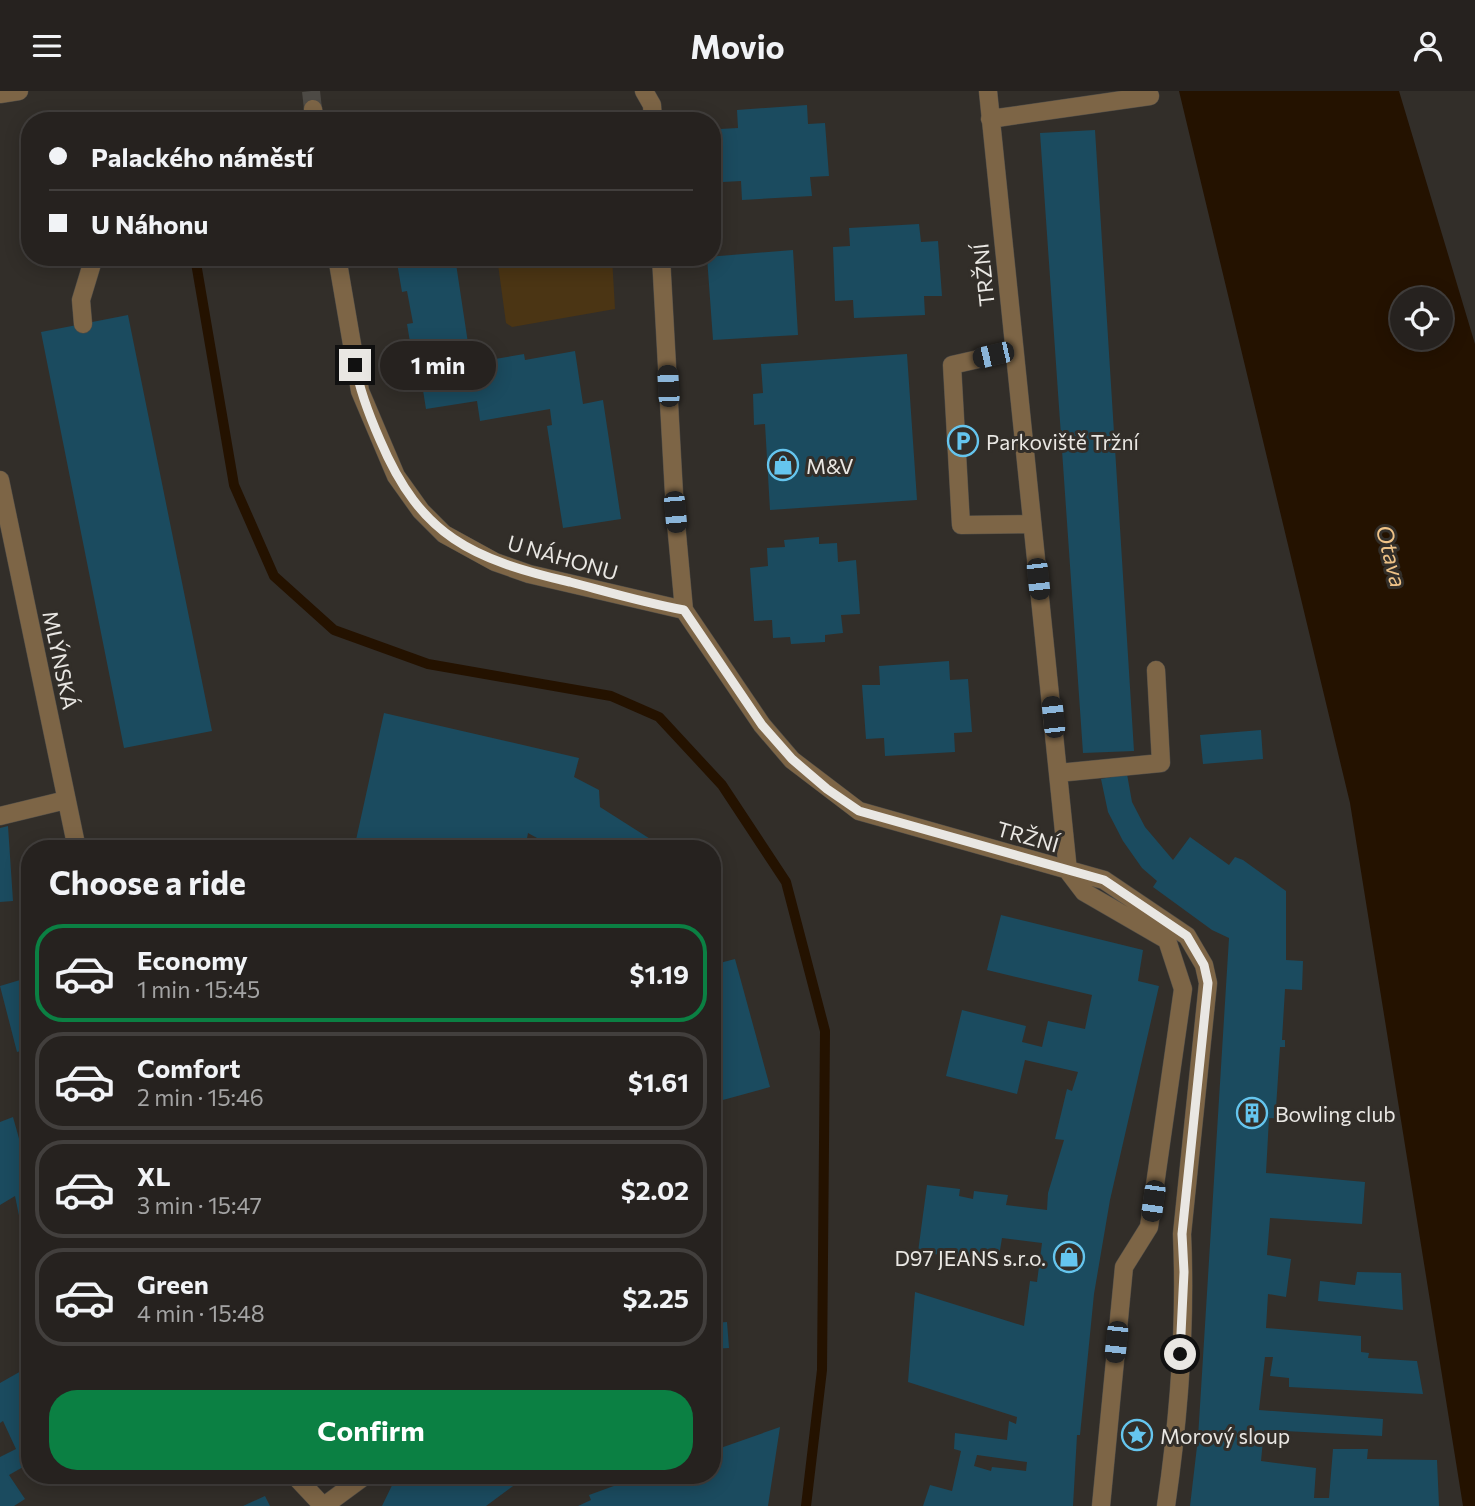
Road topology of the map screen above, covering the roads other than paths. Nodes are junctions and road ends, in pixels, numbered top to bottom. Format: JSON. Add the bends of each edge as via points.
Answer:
{"nodes":[{"id":1,"x":19,"y":91,"type":"edge"},
{"id":2,"x":988,"y":91,"type":"edge"},
{"id":3,"x":0,"y":94,"type":"edge"},
{"id":4,"x":1150,"y":96,"type":"dead end"},
{"id":5,"x":990,"y":119,"type":"junction"},
{"id":6,"x":91,"y":266,"type":"edge"},
{"id":7,"x":339,"y":266,"type":"edge"},
{"id":8,"x":661,"y":266,"type":"edge"},
{"id":9,"x":83,"y":324,"type":"dead end"},
{"id":10,"x":1014,"y":351,"type":"junction"},
{"id":11,"x":0,"y":480,"type":"edge"},
{"id":12,"x":1032,"y":524,"type":"junction"},
{"id":13,"x":684,"y":610,"type":"junction"},
{"id":14,"x":1156,"y":670,"type":"dead end"},
{"id":15,"x":1058,"y":773,"type":"junction"},
{"id":16,"x":66,"y":800,"type":"junction"},
{"id":17,"x":0,"y":816,"type":"edge"},
{"id":18,"x":75,"y":840,"type":"edge"},
{"id":19,"x":1068,"y":871,"type":"junction"},
{"id":20,"x":302,"y":1484,"type":"edge"},
{"id":21,"x":354,"y":1484,"type":"edge"},
{"id":22,"x":323,"y":1506,"type":"edge"},
{"id":23,"x":1101,"y":1506,"type":"edge"},
{"id":24,"x":1166,"y":1506,"type":"edge"}],
"edges":[{"from":1,"to":3,"type":"street"},
{"from":2,"to":5,"type":"street","name":"TRŽNÍ"},
{"from":4,"to":5,"type":"street"},
{"from":5,"to":10,"type":"street","name":"TRŽNÍ"},
{"from":6,"to":9,"type":"street","via":[[81,300]]},
{"from":7,"to":13,"type":"street","name":"U NÁHONU","via":[[360,391],[396,476],[444,534],[495,562],[529,574]]},
{"from":8,"to":13,"type":"street","name":"TRŽNÍ"},
{"from":10,"to":12,"type":"street","name":"TRŽNÍ"},
{"from":10,"to":12,"type":"street","via":[[952,365],[961,525]]},
{"from":11,"to":16,"type":"street","name":"MLÝNSKÁ"},
{"from":12,"to":15,"type":"street","name":"TRŽNÍ"},
{"from":13,"to":19,"type":"street","name":"TRŽNÍ","via":[[784,751],[859,811]]},
{"from":14,"to":15,"type":"street","via":[[1161,763]]},
{"from":15,"to":19,"type":"street","name":"TRŽNÍ"},
{"from":16,"to":17,"type":"street"},
{"from":16,"to":18,"type":"street","name":"MLÝNSKÁ"},
{"from":19,"to":23,"type":"street","via":[[1084,892],[1167,940],[1183,989],[1149,1227],[1124,1267]]},
{"from":19,"to":24,"type":"street","via":[[1104,880],[1187,936],[1204,965],[1208,983],[1182,1234],[1176,1437]]},
{"from":20,"to":22,"type":"street"},
{"from":21,"to":22,"type":"street"}]}
